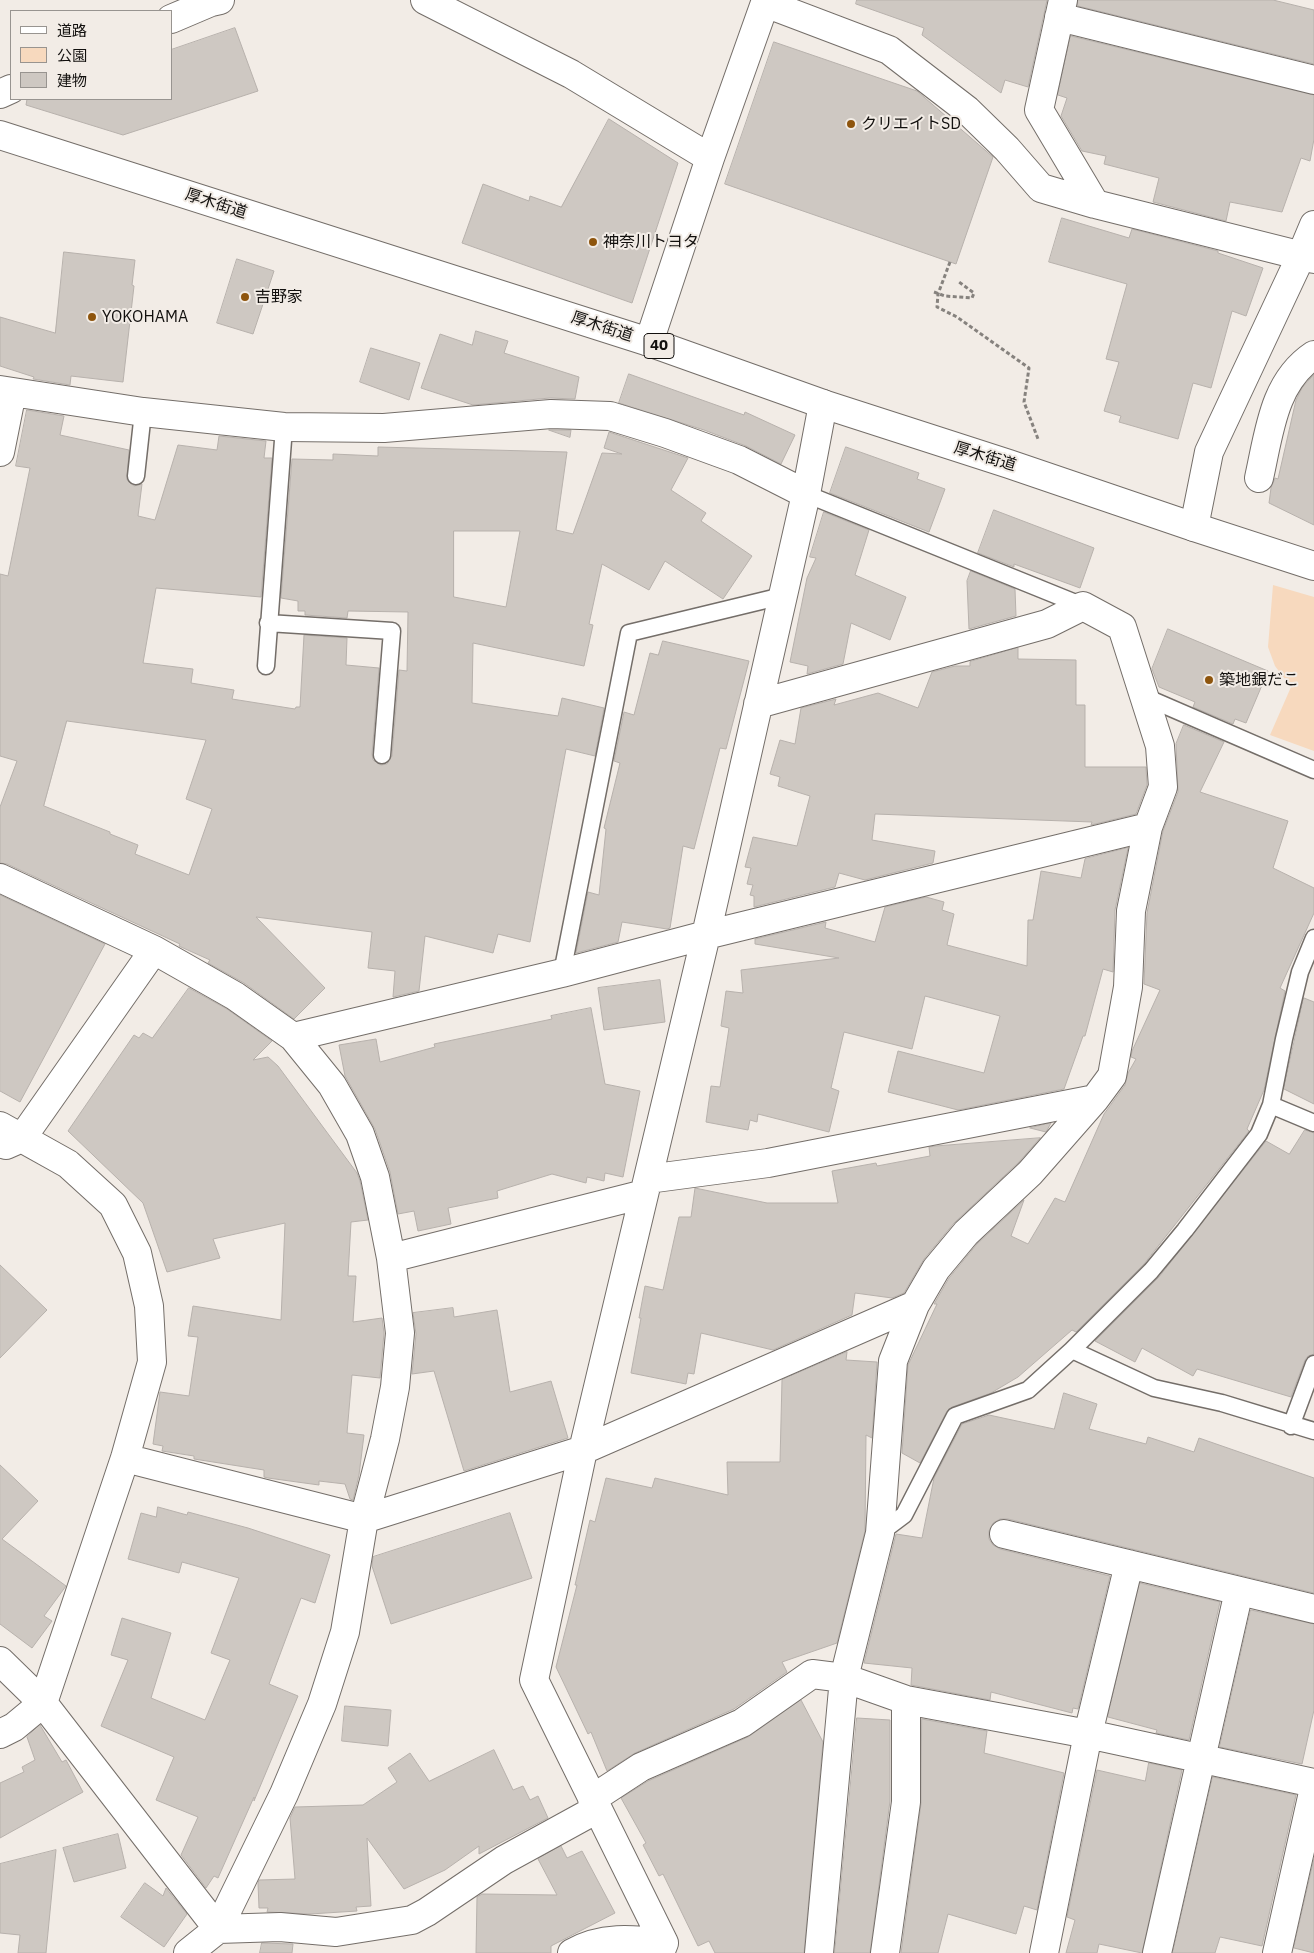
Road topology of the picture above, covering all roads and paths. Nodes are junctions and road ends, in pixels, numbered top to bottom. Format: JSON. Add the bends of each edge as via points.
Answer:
{"nodes":[{"id":1,"x":220,"y":0,"type":"edge"},
{"id":2,"x":425,"y":0,"type":"edge"},
{"id":3,"x":1061,"y":9,"type":"edge"},
{"id":4,"x":172,"y":19,"type":"edge"},
{"id":5,"x":1314,"y":80,"type":"edge"},
{"id":6,"x":0,"y":135,"type":"edge"},
{"id":7,"x":710,"y":158,"type":"junction"},
{"id":8,"x":1096,"y":204,"type":"junction"},
{"id":9,"x":1314,"y":225,"type":"edge"},
{"id":10,"x":1308,"y":257,"type":"edge"},
{"id":11,"x":950,"y":262,"type":"dead end"},
{"id":12,"x":959,"y":282,"type":"dead end"},
{"id":13,"x":936,"y":293,"type":"junction"},
{"id":14,"x":649,"y":342,"type":"junction"},
{"id":15,"x":1314,"y":355,"type":"edge"},
{"id":16,"x":6,"y":391,"type":"edge"},
{"id":17,"x":823,"y":404,"type":"junction"},
{"id":18,"x":143,"y":412,"type":"junction"},
{"id":19,"x":284,"y":427,"type":"junction"},
{"id":20,"x":1039,"y":442,"type":"dead end"},
{"id":21,"x":0,"y":452,"type":"edge"},
{"id":22,"x":136,"y":476,"type":"dead end"},
{"id":23,"x":1259,"y":478,"type":"dead end"},
{"id":24,"x":806,"y":494,"type":"junction"},
{"id":25,"x":1194,"y":527,"type":"junction"},
{"id":26,"x":1314,"y":566,"type":"edge"},
{"id":27,"x":782,"y":596,"type":"junction"},
{"id":28,"x":1084,"y":606,"type":"junction"},
{"id":29,"x":268,"y":623,"type":"junction"},
{"id":30,"x":266,"y":666,"type":"dead end"},
{"id":31,"x":1143,"y":696,"type":"junction"},
{"id":32,"x":758,"y":704,"type":"junction"},
{"id":33,"x":382,"y":755,"type":"dead end"},
{"id":34,"x":1314,"y":770,"type":"edge"},
{"id":35,"x":1148,"y":827,"type":"junction"},
{"id":36,"x":0,"y":878,"type":"edge"},
{"id":37,"x":706,"y":935,"type":"junction"},
{"id":38,"x":1314,"y":938,"type":"edge"},
{"id":39,"x":154,"y":950,"type":"junction"},
{"id":40,"x":562,"y":974,"type":"junction"},
{"id":41,"x":293,"y":1037,"type":"junction"},
{"id":42,"x":1095,"y":1099,"type":"junction"},
{"id":43,"x":1272,"y":1105,"type":"junction"},
{"id":44,"x":1314,"y":1123,"type":"edge"},
{"id":45,"x":7,"y":1137,"type":"edge"},
{"id":46,"x":646,"y":1187,"type":"junction"},
{"id":47,"x":390,"y":1258,"type":"junction"},
{"id":48,"x":916,"y":1305,"type":"junction"},
{"id":49,"x":1072,"y":1350,"type":"junction"},
{"id":50,"x":1314,"y":1364,"type":"edge"},
{"id":51,"x":1291,"y":1426,"type":"junction"},
{"id":52,"x":1314,"y":1431,"type":"edge"},
{"id":53,"x":584,"y":1450,"type":"junction"},
{"id":54,"x":125,"y":1458,"type":"junction"},
{"id":55,"x":364,"y":1519,"type":"junction"},
{"id":56,"x":880,"y":1533,"type":"junction"},
{"id":57,"x":1004,"y":1534,"type":"dead end"},
{"id":58,"x":1129,"y":1564,"type":"junction"},
{"id":59,"x":1239,"y":1591,"type":"junction"},
{"id":60,"x":1314,"y":1609,"type":"edge"},
{"id":61,"x":0,"y":1662,"type":"edge"},
{"id":62,"x":844,"y":1678,"type":"junction"},
{"id":63,"x":906,"y":1700,"type":"junction"},
{"id":64,"x":43,"y":1703,"type":"junction"},
{"id":65,"x":0,"y":1734,"type":"edge"},
{"id":66,"x":1088,"y":1734,"type":"junction"},
{"id":67,"x":1201,"y":1758,"type":"junction"},
{"id":68,"x":1314,"y":1783,"type":"edge"},
{"id":69,"x":1314,"y":1788,"type":"edge"},
{"id":70,"x":594,"y":1804,"type":"junction"},
{"id":71,"x":218,"y":1929,"type":"junction"},
{"id":72,"x":662,"y":1948,"type":"edge"},
{"id":73,"x":188,"y":1953,"type":"edge"},
{"id":74,"x":572,"y":1953,"type":"edge"},
{"id":75,"x":819,"y":1953,"type":"edge"},
{"id":76,"x":885,"y":1953,"type":"edge"},
{"id":77,"x":1044,"y":1953,"type":"edge"},
{"id":78,"x":1157,"y":1953,"type":"edge"},
{"id":79,"x":1278,"y":1953,"type":"edge"}],
"edges":[{"from":1,"to":4,"type":"street"},
{"from":2,"to":7,"type":"street","via":[[571,74]]},
{"from":3,"to":5,"type":"street"},
{"from":3,"to":8,"type":"street","via":[[1039,110]]},
{"from":6,"to":14,"type":"street","name":"厚木街道","number":"40"},
{"from":7,"to":8,"type":"street","via":[[765,3],[889,50],[967,110],[1041,188]]},
{"from":7,"to":14,"type":"street"},
{"from":8,"to":10,"type":"street"},
{"from":9,"to":10,"type":"street"},
{"from":10,"to":25,"type":"street","via":[[1208,452]]},
{"from":11,"to":13,"type":"path"},
{"from":12,"to":13,"type":"path","via":[[974,293],[972,298]]},
{"from":13,"to":20,"type":"path","via":[[937,307],[957,317],[1029,368],[1024,402]]},
{"from":14,"to":17,"type":"street","name":"厚木街道","number":"40"},
{"from":15,"to":23,"type":"street","via":[[1288,381],[1275,406]]},
{"from":16,"to":18,"type":"street"},
{"from":16,"to":21,"type":"street"},
{"from":17,"to":24,"type":"street"},
{"from":17,"to":25,"type":"street","name":"厚木街道","number":"40"},
{"from":18,"to":19,"type":"street"},
{"from":18,"to":22,"type":"lane"},
{"from":19,"to":24,"type":"street","via":[[384,428],[551,414],[610,416],[739,460]]},
{"from":19,"to":29,"type":"lane"},
{"from":24,"to":27,"type":"street"},
{"from":24,"to":28,"type":"lane"},
{"from":25,"to":26,"type":"street","name":"厚木街道","number":"40"},
{"from":27,"to":32,"type":"street"},
{"from":27,"to":40,"type":"lane","via":[[630,633]]},
{"from":28,"to":31,"type":"street","via":[[1122,627]]},
{"from":28,"to":32,"type":"street","via":[[1047,624]]},
{"from":29,"to":30,"type":"lane"},
{"from":29,"to":33,"type":"lane","via":[[392,631]]},
{"from":31,"to":34,"type":"lane"},
{"from":31,"to":35,"type":"street","via":[[1160,746],[1163,787]]},
{"from":32,"to":37,"type":"street"},
{"from":35,"to":37,"type":"street"},
{"from":35,"to":42,"type":"street","via":[[1132,911],[1128,987],[1112,1076]]},
{"from":36,"to":39,"type":"street"},
{"from":37,"to":40,"type":"street"},
{"from":37,"to":46,"type":"street"},
{"from":38,"to":43,"type":"lane","via":[[1300,972]]},
{"from":39,"to":41,"type":"street","via":[[235,996]]},
{"from":39,"to":45,"type":"street"},
{"from":40,"to":41,"type":"street"},
{"from":41,"to":47,"type":"street","via":[[332,1085],[360,1134],[375,1177]]},
{"from":42,"to":46,"type":"street"},
{"from":42,"to":48,"type":"street","via":[[1030,1173],[966,1233],[936,1269]]},
{"from":43,"to":44,"type":"lane"},
{"from":43,"to":49,"type":"lane","via":[[1259,1134],[1185,1230],[1150,1271]]},
{"from":45,"to":54,"type":"street","via":[[68,1164],[113,1205],[137,1253],[149,1306],[152,1362]]},
{"from":46,"to":47,"type":"street"},
{"from":46,"to":53,"type":"street"},
{"from":47,"to":55,"type":"street","via":[[400,1333],[395,1387]]},
{"from":48,"to":53,"type":"street"},
{"from":48,"to":56,"type":"street","via":[[893,1361]]},
{"from":49,"to":51,"type":"lane","via":[[1154,1388],[1222,1403]]},
{"from":49,"to":56,"type":"lane","via":[[1028,1390],[956,1416],[904,1515]]},
{"from":50,"to":51,"type":"lane"},
{"from":51,"to":52,"type":"lane"},
{"from":53,"to":55,"type":"street"},
{"from":53,"to":70,"type":"street","via":[[534,1680]]},
{"from":54,"to":55,"type":"street"},
{"from":54,"to":64,"type":"street"},
{"from":55,"to":71,"type":"street","via":[[345,1632],[322,1704],[284,1794]]},
{"from":56,"to":62,"type":"street"},
{"from":57,"to":58,"type":"street"},
{"from":58,"to":59,"type":"street"},
{"from":58,"to":66,"type":"street"},
{"from":59,"to":60,"type":"street"},
{"from":59,"to":67,"type":"street"},
{"from":61,"to":64,"type":"street"},
{"from":62,"to":63,"type":"street"},
{"from":62,"to":70,"type":"street","via":[[812,1674],[742,1723],[641,1767]]},
{"from":62,"to":75,"type":"street"},
{"from":63,"to":66,"type":"street"},
{"from":63,"to":76,"type":"street","via":[[906,1802]]},
{"from":64,"to":65,"type":"street","via":[[14,1727]]},
{"from":64,"to":71,"type":"street"},
{"from":66,"to":67,"type":"street"},
{"from":66,"to":77,"type":"street"},
{"from":67,"to":68,"type":"street"},
{"from":67,"to":78,"type":"street"},
{"from":69,"to":79,"type":"street"},
{"from":70,"to":71,"type":"street","via":[[412,1920],[336,1932],[280,1928]]},
{"from":70,"to":72,"type":"street"},
{"from":71,"to":73,"type":"street"},
{"from":72,"to":74,"type":"street","via":[[626,1939],[585,1946]]}]}
